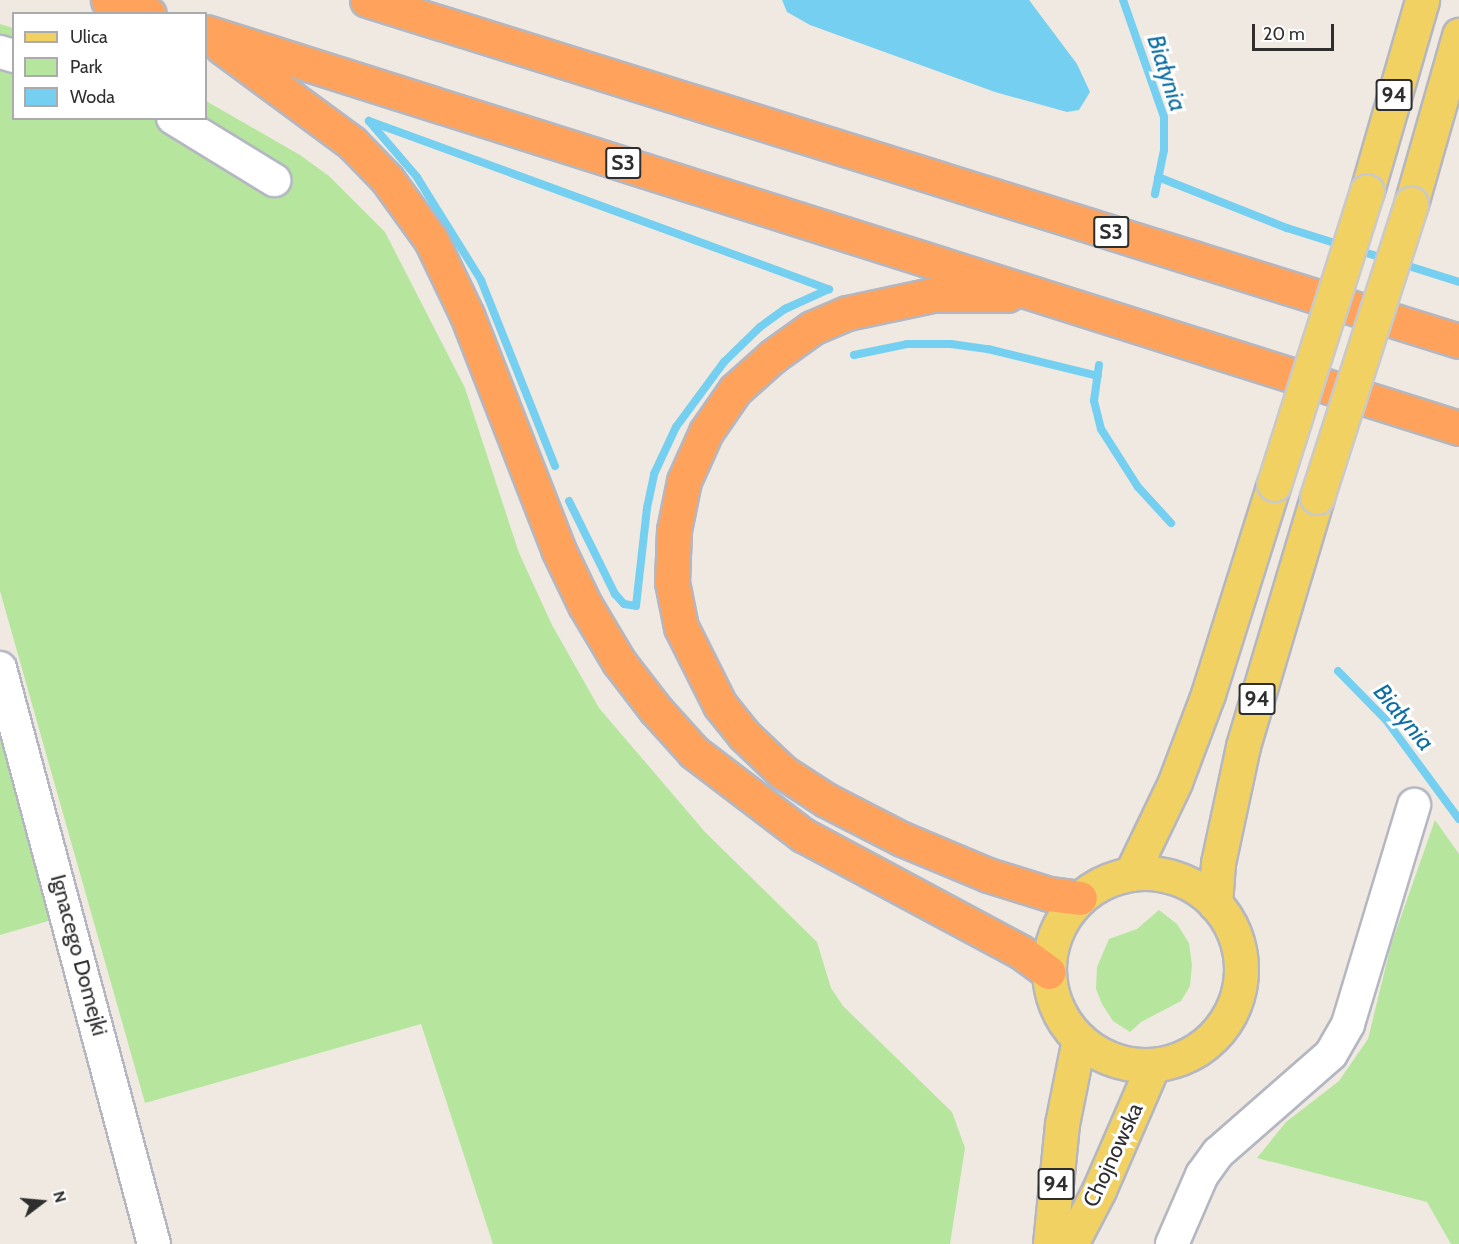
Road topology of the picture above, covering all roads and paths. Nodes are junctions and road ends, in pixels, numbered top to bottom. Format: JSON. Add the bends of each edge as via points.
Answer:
{"nodes":[{"id":1,"x":108,"y":0,"type":"edge"},
{"id":2,"x":368,"y":0,"type":"edge"},
{"id":3,"x":1422,"y":0,"type":"edge"},
{"id":4,"x":143,"y":12,"type":"edge"},
{"id":5,"x":207,"y":33,"type":"edge"},
{"id":6,"x":207,"y":34,"type":"edge"},
{"id":7,"x":1459,"y":35,"type":"edge"},
{"id":8,"x":176,"y":120,"type":"edge"},
{"id":9,"x":274,"y":180,"type":"dead end"},
{"id":10,"x":1040,"y":295,"type":"junction"},
{"id":11,"x":1459,"y":341,"type":"edge"},
{"id":12,"x":1459,"y":428,"type":"edge"},
{"id":13,"x":0,"y":668,"type":"edge"},
{"id":14,"x":1414,"y":805,"type":"dead end"},
{"id":15,"x":1131,"y":874,"type":"junction"},
{"id":16,"x":1080,"y":898,"type":"junction"},
{"id":17,"x":1215,"y":904,"type":"junction"},
{"id":18,"x":1049,"y":972,"type":"junction"},
{"id":19,"x":1079,"y":1039,"type":"junction"},
{"id":20,"x":1153,"y":1065,"type":"junction"},
{"id":21,"x":154,"y":1244,"type":"edge"},
{"id":22,"x":1050,"y":1244,"type":"edge"},
{"id":23,"x":1071,"y":1244,"type":"edge"},
{"id":24,"x":1172,"y":1244,"type":"edge"}],
"edges":[{"from":1,"to":4,"type":"highway"},
{"from":2,"to":11,"type":"highway","number":"S3"},
{"from":3,"to":15,"type":"main road","number":"94","bridge":true,"via":[[1367,190],[1204,705],[1162,811]]},
{"from":5,"to":10,"type":"highway","number":"S3"},
{"from":6,"to":18,"type":"highway","via":[[352,143],[387,179],[431,240],[467,315],[558,549],[585,605],[619,662],[694,752],[803,835],[1021,952]]},
{"from":7,"to":17,"type":"main road","number":"94","bridge":true,"via":[[1411,204],[1317,497],[1243,746],[1218,863]]},
{"from":8,"to":9,"type":"street"},
{"from":10,"to":12,"type":"highway","number":"S3"},
{"from":10,"to":16,"type":"highway","via":[[932,295],[875,306],[812,328],[772,356],[735,390],[706,432],[684,481],[674,530],[672,582],[681,627],[720,705],[744,735],[783,772],[826,800],[902,839],[988,874],[1049,894]]},
{"from":13,"to":21,"type":"street","name":"Ignacego Domejki"},
{"from":14,"to":24,"type":"street","via":[[1348,1024],[1337,1044],[1305,1079],[1218,1153],[1202,1175]]},
{"from":15,"to":16,"type":"main road","via":[[1097,886]]},
{"from":15,"to":17,"type":"main road","via":[[1177,878]]},
{"from":16,"to":18,"type":"main road","via":[[1056,931]]},
{"from":17,"to":20,"type":"main road","via":[[1229,924],[1239,951],[1239,989],[1233,1007],[1225,1024],[1198,1050],[1181,1059]]},
{"from":18,"to":19,"type":"main road","via":[[1059,1011]]},
{"from":19,"to":20,"type":"main road","via":[[1120,1063]]},
{"from":19,"to":22,"type":"main road","name":"Chojnowska","number":"94","via":[[1062,1124]]},
{"from":20,"to":23,"type":"main road","name":"Chojnowska","number":"94"}]}
